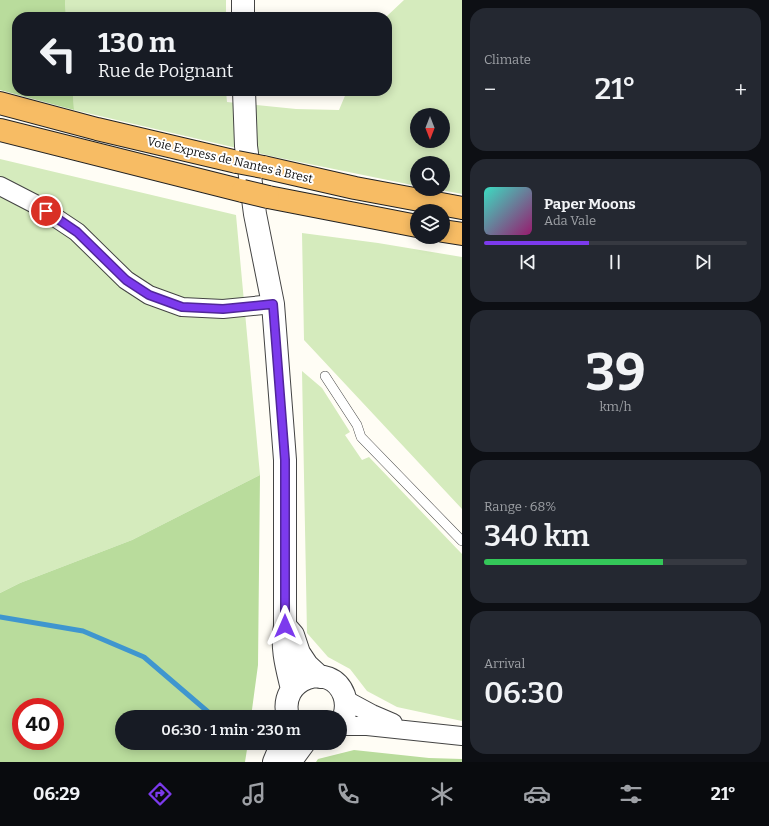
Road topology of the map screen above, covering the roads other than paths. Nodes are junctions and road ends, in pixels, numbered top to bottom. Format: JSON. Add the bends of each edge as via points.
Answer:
{"nodes":[{"id":1,"x":243,"y":0,"type":"edge"},
{"id":2,"x":243,"y":12,"type":"edge"},
{"id":3,"x":244,"y":96,"type":"edge"},
{"id":4,"x":0,"y":103,"type":"edge"},
{"id":5,"x":0,"y":130,"type":"edge"},
{"id":6,"x":0,"y":186,"type":"edge"},
{"id":7,"x":462,"y":208,"type":"edge"},
{"id":8,"x":410,"y":225,"type":"edge"},
{"id":9,"x":450,"y":231,"type":"edge"},
{"id":10,"x":462,"y":234,"type":"edge"},
{"id":11,"x":273,"y":304,"type":"junction"},
{"id":12,"x":325,"y":376,"type":"dead end"},
{"id":13,"x":462,"y":541,"type":"edge"},
{"id":14,"x":285,"y":626,"type":"junction"},
{"id":15,"x":320,"y":677,"type":"junction"},
{"id":16,"x":292,"y":689,"type":"junction"},
{"id":17,"x":346,"y":700,"type":"junction"},
{"id":18,"x":287,"y":710,"type":"edge"},
{"id":19,"x":346,"y":710,"type":"edge"},
{"id":20,"x":347,"y":725,"type":"edge"},
{"id":21,"x":412,"y":730,"type":"junction"},
{"id":22,"x":462,"y":736,"type":"edge"},
{"id":23,"x":279,"y":750,"type":"edge"},
{"id":24,"x":299,"y":750,"type":"edge"},
{"id":25,"x":274,"y":762,"type":"edge"},
{"id":26,"x":290,"y":762,"type":"edge"}],
"edges":[{"from":1,"to":2,"type":"street"},
{"from":3,"to":11,"type":"street","via":[[246,146]]},
{"from":4,"to":7,"type":"highway","name":"Voie Express de Nantes à Brest","bridge":true,"via":[[263,168]]},
{"from":5,"to":8,"type":"highway","bridge":true,"via":[[268,197]]},
{"from":6,"to":11,"type":"street","via":[[35,204],[77,232],[126,280],[149,295],[182,307],[223,309]]},
{"from":9,"to":10,"type":"highway"},
{"from":11,"to":14,"type":"street","via":[[285,460]]},
{"from":12,"to":13,"type":"lane","via":[[357,426],[361,437]]},
{"from":14,"to":15,"type":"street","via":[[293,635],[307,665]]},
{"from":14,"to":16,"type":"street","via":[[284,658]]},
{"from":15,"to":16,"type":"street","via":[[304,679]]},
{"from":15,"to":17,"type":"street","via":[[329,679],[337,685]]},
{"from":16,"to":18,"type":"street","via":[[286,703]]},
{"from":17,"to":19,"type":"street"},
{"from":17,"to":21,"type":"street"},
{"from":20,"to":21,"type":"street"},
{"from":21,"to":22,"type":"street"},
{"from":23,"to":25,"type":"street"},
{"from":24,"to":26,"type":"street"}]}
